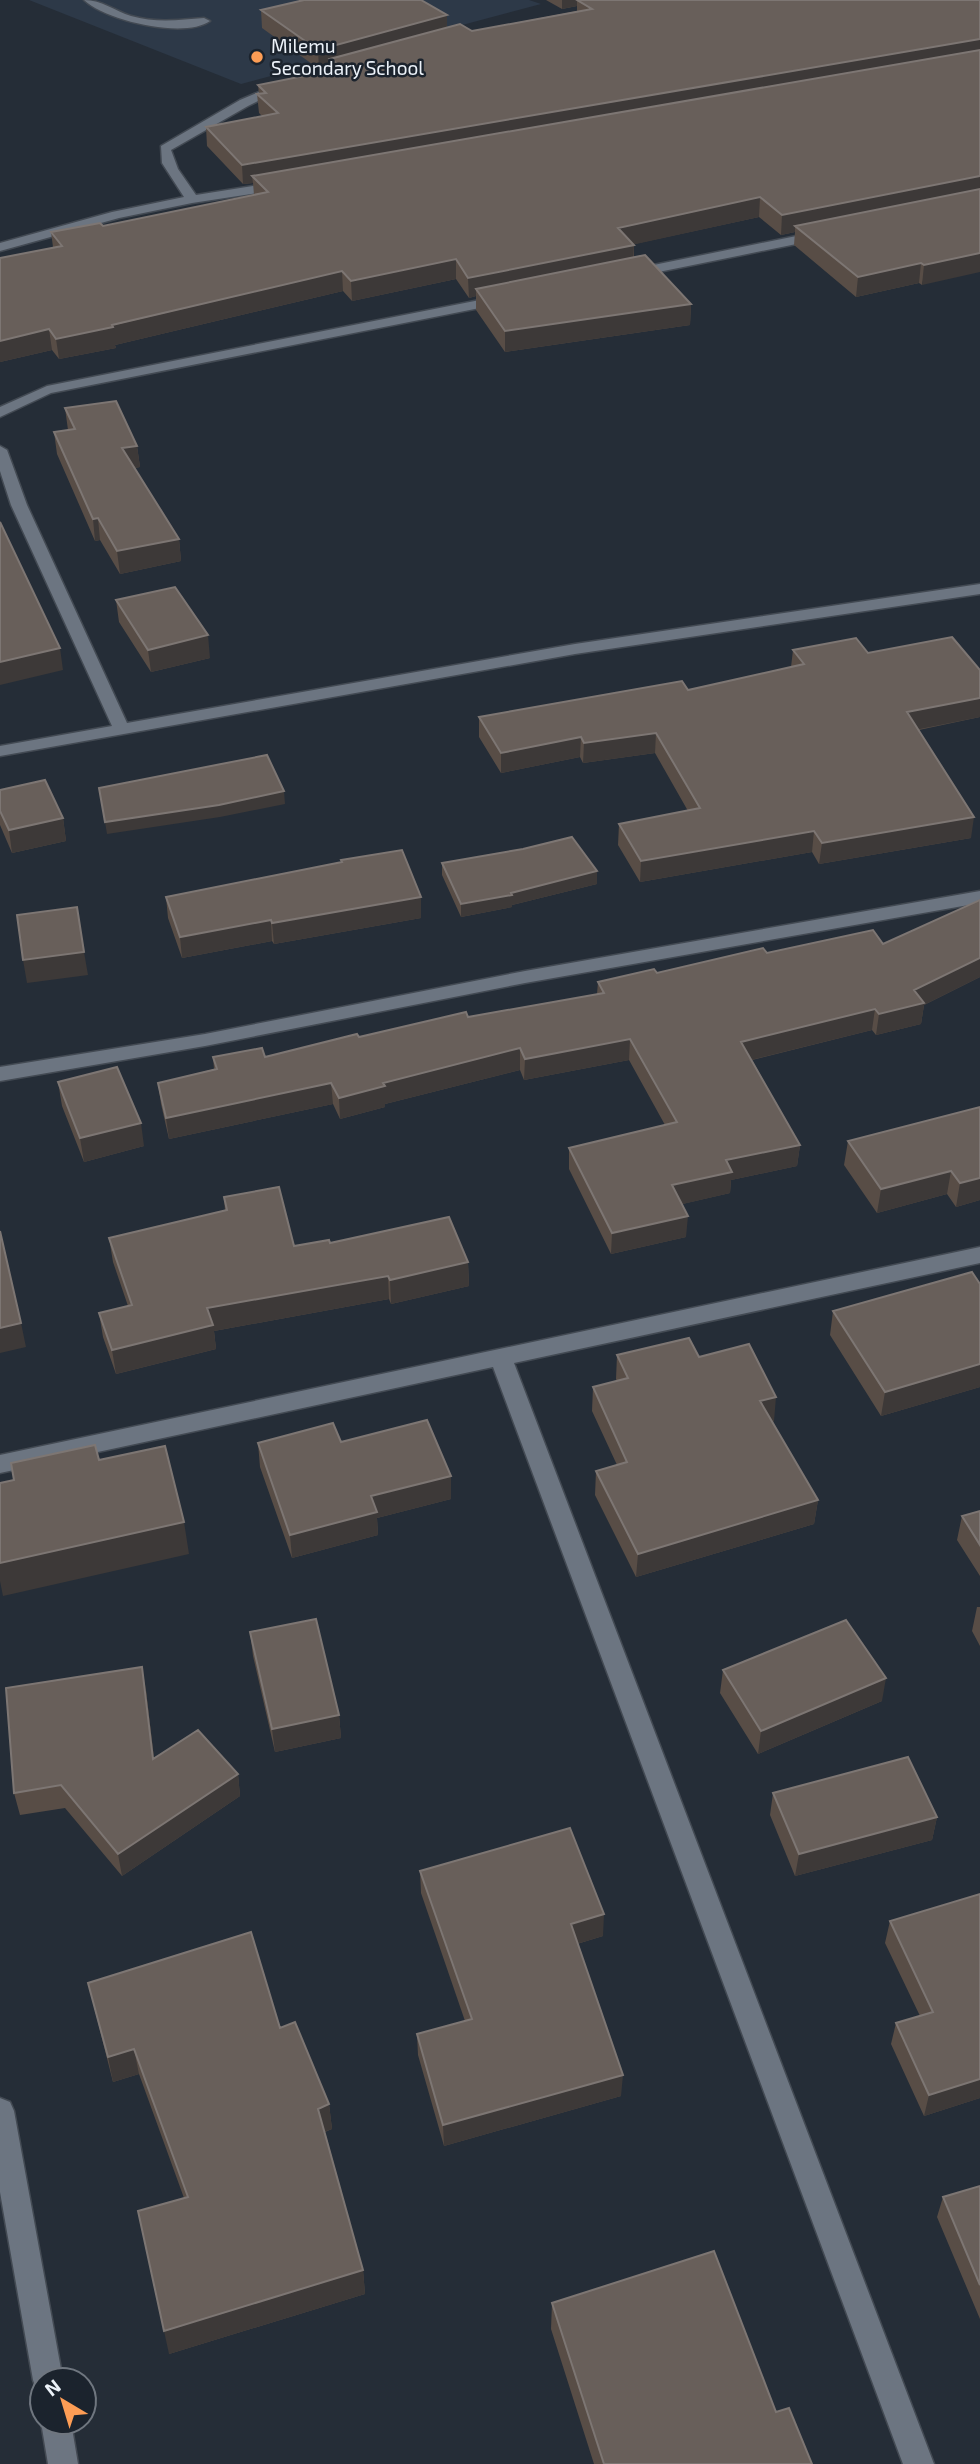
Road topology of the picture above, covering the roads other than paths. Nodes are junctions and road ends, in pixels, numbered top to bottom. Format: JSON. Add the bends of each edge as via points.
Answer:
{"nodes":[{"id":1,"x":90,"y":0,"type":"edge"},
{"id":2,"x":204,"y":21,"type":"dead end"},
{"id":3,"x":301,"y":80,"type":"edge"},
{"id":4,"x":295,"y":183,"type":"edge"},
{"id":5,"x":192,"y":199,"type":"junction"},
{"id":6,"x":836,"y":232,"type":"edge"},
{"id":7,"x":0,"y":247,"type":"edge"},
{"id":8,"x":610,"y":278,"type":"edge"},
{"id":9,"x":516,"y":297,"type":"edge"},
{"id":10,"x":0,"y":413,"type":"edge"},
{"id":11,"x":0,"y":450,"type":"edge"},
{"id":12,"x":19,"y":505,"type":"junction"},
{"id":13,"x":0,"y":508,"type":"edge"},
{"id":14,"x":980,"y":589,"type":"edge"},
{"id":15,"x":122,"y":730,"type":"junction"},
{"id":16,"x":0,"y":751,"type":"edge"},
{"id":17,"x":980,"y":897,"type":"edge"},
{"id":18,"x":0,"y":1074,"type":"edge"},
{"id":19,"x":980,"y":1255,"type":"edge"},
{"id":20,"x":501,"y":1358,"type":"junction"},
{"id":21,"x":0,"y":1464,"type":"edge"},
{"id":22,"x":0,"y":2111,"type":"edge"},
{"id":23,"x":46,"y":2366,"type":"edge"},
{"id":24,"x":58,"y":2436,"type":"edge"},
{"id":25,"x":63,"y":2464,"type":"edge"},
{"id":26,"x":919,"y":2464,"type":"edge"}],
"edges":[{"from":1,"to":2,"type":"street","via":[[128,20],[155,25]]},
{"from":3,"to":5,"type":"street","via":[[244,103],[165,149],[166,164],[183,181]]},
{"from":4,"to":5,"type":"street"},
{"from":5,"to":7,"type":"street"},
{"from":6,"to":8,"type":"street"},
{"from":9,"to":10,"type":"street","via":[[47,390]]},
{"from":11,"to":12,"type":"street"},
{"from":12,"to":13,"type":"street"},
{"from":12,"to":15,"type":"street"},
{"from":14,"to":15,"type":"street","via":[[575,649]]},
{"from":15,"to":16,"type":"street"},
{"from":17,"to":18,"type":"street"},
{"from":19,"to":20,"type":"street"},
{"from":20,"to":21,"type":"street"},
{"from":20,"to":26,"type":"street"},
{"from":22,"to":23,"type":"street"},
{"from":24,"to":25,"type":"street"}]}
